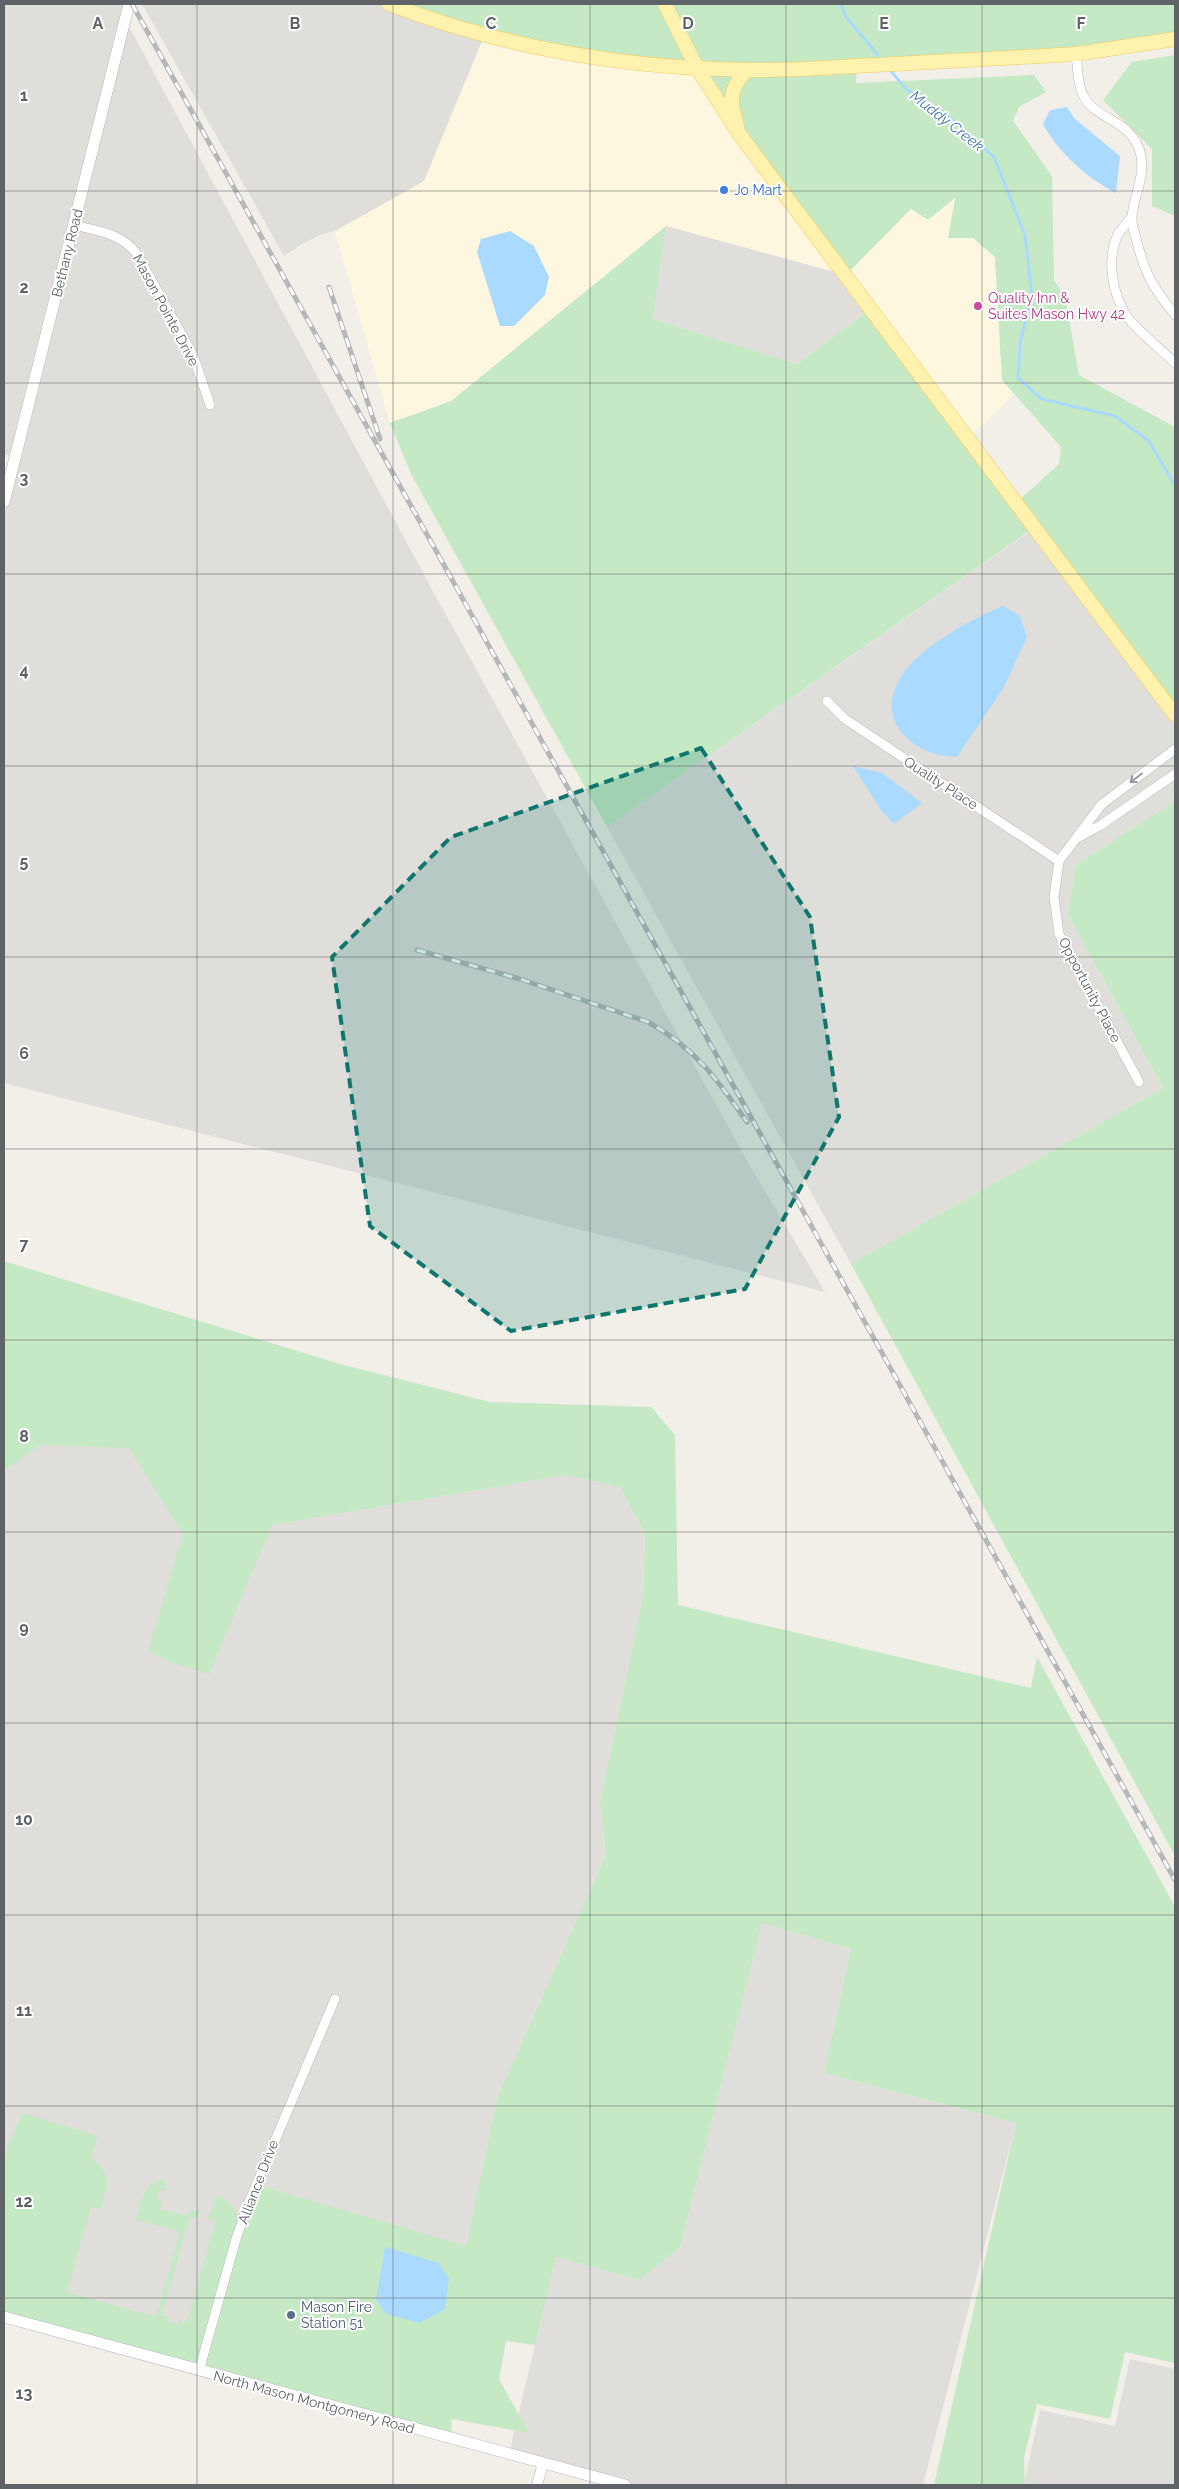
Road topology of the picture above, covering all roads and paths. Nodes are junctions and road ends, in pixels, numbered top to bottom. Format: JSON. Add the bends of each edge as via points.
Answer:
{"nodes":[{"id":1,"x":129,"y":4,"type":"edge"},
{"id":2,"x":389,"y":4,"type":"edge"},
{"id":3,"x":665,"y":4,"type":"edge"},
{"id":4,"x":1175,"y":39,"type":"edge"},
{"id":5,"x":1076,"y":54,"type":"junction"},
{"id":6,"x":697,"y":68,"type":"junction"},
{"id":7,"x":746,"y":70,"type":"junction"},
{"id":8,"x":740,"y":135,"type":"junction"},
{"id":9,"x":1131,"y":218,"type":"junction"},
{"id":10,"x":74,"y":225,"type":"junction"},
{"id":11,"x":1175,"y":315,"type":"edge"},
{"id":12,"x":1175,"y":363,"type":"edge"},
{"id":13,"x":210,"y":405,"type":"dead end"},
{"id":14,"x":4,"y":502,"type":"edge"},
{"id":15,"x":827,"y":701,"type":"dead end"},
{"id":16,"x":1175,"y":715,"type":"edge"},
{"id":17,"x":1175,"y":749,"type":"edge"},
{"id":18,"x":1175,"y":774,"type":"edge"},
{"id":19,"x":1074,"y":840,"type":"junction"},
{"id":20,"x":1059,"y":860,"type":"junction"},
{"id":21,"x":1139,"y":1082,"type":"dead end"},
{"id":22,"x":334,"y":2000,"type":"dead end"},
{"id":23,"x":4,"y":2318,"type":"edge"},
{"id":24,"x":199,"y":2372,"type":"junction"},
{"id":25,"x":543,"y":2463,"type":"junction"},
{"id":26,"x":537,"y":2485,"type":"edge"},
{"id":27,"x":625,"y":2485,"type":"edge"}],
"edges":[{"from":1,"to":10,"type":"main road","name":"Bethany Road"},
{"from":2,"to":6,"type":"main road","via":[[468,31],[561,53]]},
{"from":3,"to":6,"type":"main road"},
{"from":4,"to":5,"type":"main road"},
{"from":5,"to":7,"type":"main road"},
{"from":5,"to":9,"type":"street","via":[[1083,96],[1104,116],[1123,126],[1132,136],[1141,156],[1141,178]]},
{"from":6,"to":7,"type":"main road"},
{"from":6,"to":8,"type":"main road"},
{"from":7,"to":8,"type":"main road","via":[[734,86],[732,101]]},
{"from":8,"to":16,"type":"main road"},
{"from":9,"to":11,"type":"street","via":[[1143,267]]},
{"from":9,"to":12,"type":"street","via":[[1117,235],[1112,260],[1117,293],[1126,315]]},
{"from":10,"to":13,"type":"street","name":"Mason Pointe Drive","via":[[112,234],[130,244],[193,355]]},
{"from":10,"to":14,"type":"main road","name":"Bethany Road"},
{"from":15,"to":20,"type":"street","name":"Quality Place","via":[[845,719]]},
{"from":17,"to":19,"type":"street","name":"Opportunity Place","one_way":true,"via":[[1101,805]]},
{"from":18,"to":19,"type":"street","name":"Opportunity Place"},
{"from":19,"to":20,"type":"street","name":"Opportunity Place"},
{"from":20,"to":21,"type":"street","name":"Opportunity Place","via":[[1054,897],[1059,934]]},
{"from":22,"to":24,"type":"street","name":"Alliance Drive","via":[[249,2202]]},
{"from":23,"to":24,"type":"main road","name":"North Mason Montgomery Road"},
{"from":24,"to":25,"type":"main road","name":"North Mason Montgomery Road"},
{"from":25,"to":26,"type":"street"},
{"from":25,"to":27,"type":"main road","name":"North Mason Montgomery Road"}]}
